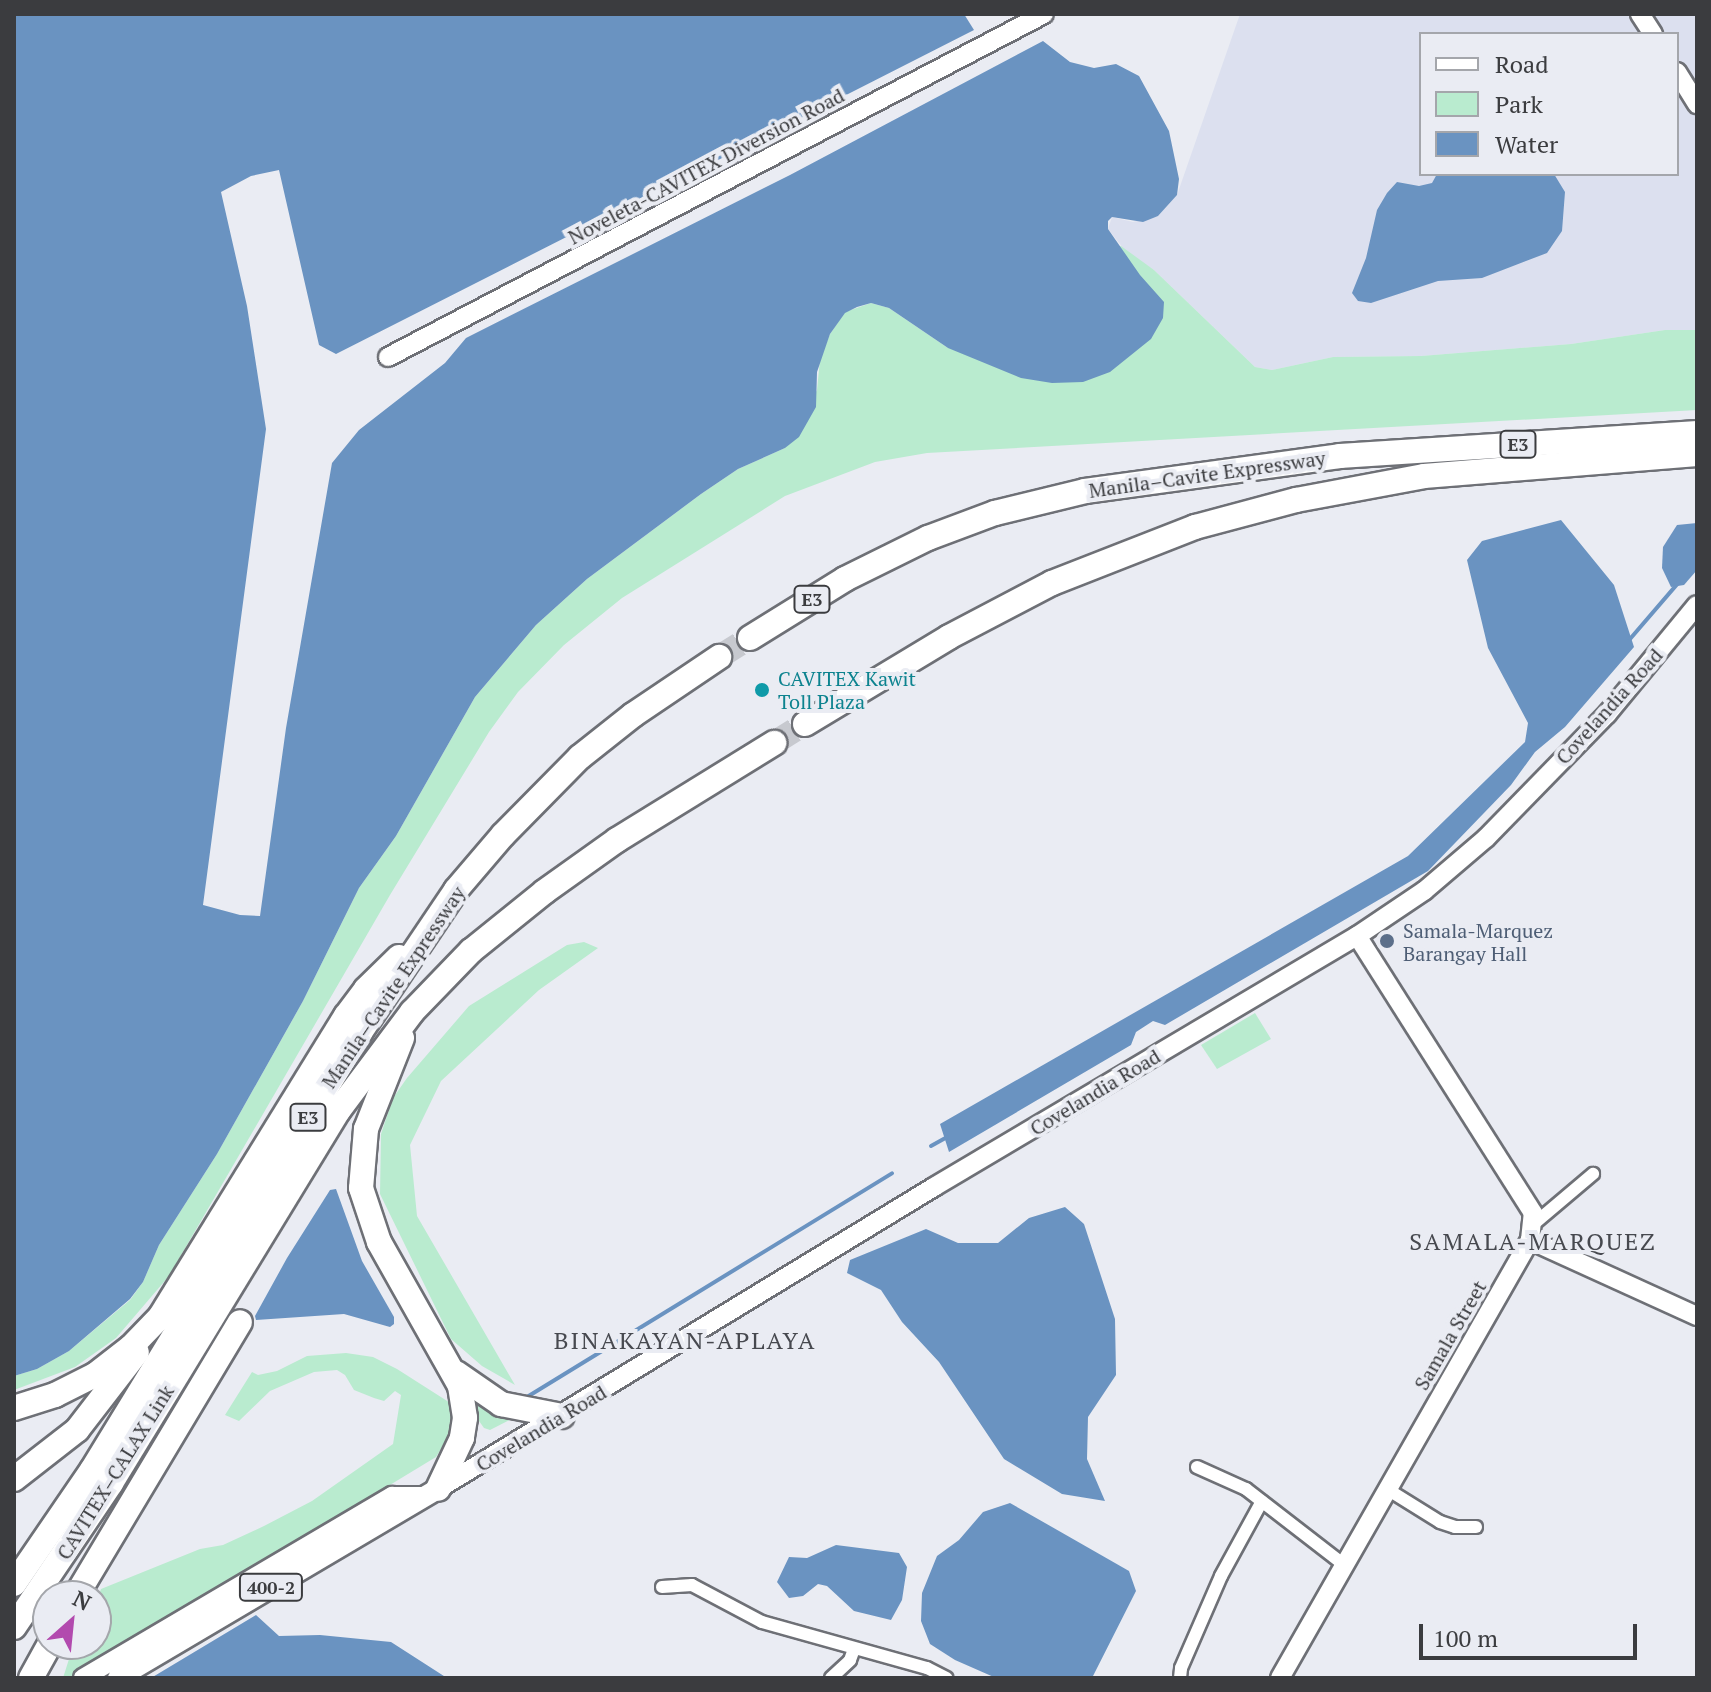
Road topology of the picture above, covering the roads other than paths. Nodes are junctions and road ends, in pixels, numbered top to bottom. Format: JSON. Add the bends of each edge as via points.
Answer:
{"nodes":[{"id":1,"x":1044,"y":14,"type":"edge"},
{"id":2,"x":1640,"y":14,"type":"edge"},
{"id":3,"x":1652,"y":32,"type":"edge"},
{"id":4,"x":1679,"y":75,"type":"edge"},
{"id":5,"x":1697,"y":104,"type":"edge"},
{"id":6,"x":388,"y":357,"type":"dead end"},
{"id":7,"x":1697,"y":433,"type":"edge"},
{"id":8,"x":1697,"y":454,"type":"edge"},
{"id":9,"x":1697,"y":605,"type":"edge"},
{"id":10,"x":750,"y":638,"type":"tunnel mouth"},
{"id":11,"x":719,"y":657,"type":"tunnel mouth"},
{"id":12,"x":805,"y":724,"type":"tunnel mouth"},
{"id":13,"x":774,"y":743,"type":"tunnel mouth"},
{"id":14,"x":424,"y":934,"type":"junction"},
{"id":15,"x":1357,"y":936,"type":"junction"},
{"id":16,"x":412,"y":1012,"type":"junction"},
{"id":17,"x":1593,"y":1174,"type":"dead end"},
{"id":18,"x":1530,"y":1234,"type":"junction"},
{"id":19,"x":205,"y":1309,"type":"junction"},
{"id":20,"x":1697,"y":1316,"type":"edge"},
{"id":21,"x":160,"y":1317,"type":"junction"},
{"id":22,"x":240,"y":1322,"type":"dead end"},
{"id":23,"x":456,"y":1373,"type":"junction"},
{"id":24,"x":14,"y":1408,"type":"edge"},
{"id":25,"x":562,"y":1416,"type":"junction"},
{"id":26,"x":1197,"y":1467,"type":"dead end"},
{"id":27,"x":14,"y":1479,"type":"edge"},
{"id":28,"x":1387,"y":1489,"type":"junction"},
{"id":29,"x":431,"y":1492,"type":"junction"},
{"id":30,"x":1262,"y":1501,"type":"junction"},
{"id":31,"x":1476,"y":1527,"type":"dead end"},
{"id":32,"x":1343,"y":1564,"type":"junction"},
{"id":33,"x":86,"y":1580,"type":"edge"},
{"id":34,"x":14,"y":1584,"type":"edge"},
{"id":35,"x":662,"y":1587,"type":"dead end"},
{"id":36,"x":14,"y":1627,"type":"edge"},
{"id":37,"x":854,"y":1649,"type":"junction"},
{"id":38,"x":41,"y":1660,"type":"edge"},
{"id":39,"x":915,"y":1665,"type":"junction"},
{"id":40,"x":31,"y":1678,"type":"edge"},
{"id":41,"x":83,"y":1678,"type":"edge"},
{"id":42,"x":118,"y":1678,"type":"edge"},
{"id":43,"x":831,"y":1678,"type":"edge"},
{"id":44,"x":909,"y":1678,"type":"edge"},
{"id":45,"x":947,"y":1678,"type":"edge"},
{"id":46,"x":1180,"y":1678,"type":"edge"},
{"id":47,"x":1280,"y":1678,"type":"edge"}],
"edges":[{"from":1,"to":6,"type":"main road","name":"Noveleta-CAVITEX Diversion Road"},
{"from":2,"to":3,"type":"main road"},
{"from":4,"to":5,"type":"main road"},
{"from":7,"to":10,"type":"highway","name":"Manila–Cavite Expressway","number":"E3","via":[[1340,456],[1085,491],[995,513],[917,543],[845,579]]},
{"from":8,"to":12,"type":"highway","name":"Manila–Cavite Expressway","number":"E3","via":[[1424,476],[1296,500],[1195,527],[1044,588],[949,637]]},
{"from":9,"to":15,"type":"main road","name":"Covelandia Road","number":"400-2","via":[[1607,714],[1486,838],[1424,891]]},
{"from":11,"to":14,"type":"highway","name":"Manila–Cavite Expressway","number":"E3","via":[[633,715],[564,772],[471,871]]},
{"from":13,"to":16,"type":"highway","name":"Manila–Cavite Expressway","number":"E3","via":[[555,883],[471,951]]},
{"from":14,"to":19,"type":"highway","name":"Manila–Cavite Expressway","number":"E3","via":[[296,1136]]},
{"from":14,"to":21,"type":"highway","via":[[377,976],[346,1016]]},
{"from":15,"to":18,"type":"main road","via":[[1528,1204],[1533,1213]]},
{"from":15,"to":25,"type":"main road","name":"Covelandia Road","number":"400-2"},
{"from":16,"to":19,"type":"highway","name":"Manila–Cavite Expressway","number":"E3","via":[[338,1111]]},
{"from":16,"to":23,"type":"highway","via":[[369,1120],[361,1188],[379,1242]]},
{"from":17,"to":18,"type":"street"},
{"from":18,"to":20,"type":"main road"},
{"from":18,"to":28,"type":"main road","name":"Samala Street"},
{"from":19,"to":34,"type":"highway","name":"CAVITEX–CALAX Link","number":"E3"},
{"from":19,"to":36,"type":"highway","name":"CAVITEX–CALAX Link","number":"E3","via":[[111,1483]]},
{"from":21,"to":24,"type":"highway","via":[[95,1375]]},
{"from":21,"to":27,"type":"highway","via":[[92,1414]]},
{"from":22,"to":33,"type":"highway"},
{"from":23,"to":25,"type":"highway","via":[[501,1404]]},
{"from":23,"to":29,"type":"highway","via":[[464,1428],[456,1458]]},
{"from":25,"to":29,"type":"main road","name":"Covelandia Road","number":"400-2"},
{"from":26,"to":30,"type":"street"},
{"from":28,"to":31,"type":"street","via":[[1440,1522]]},
{"from":28,"to":32,"type":"main road","name":"Samala Street"},
{"from":29,"to":41,"type":"main road","name":"Covelandia Road","number":"400-2","via":[[392,1496]]},
{"from":29,"to":42,"type":"main road","name":"Covelandia Road","number":"400-2"},
{"from":30,"to":32,"type":"street"},
{"from":30,"to":46,"type":"street","via":[[1221,1576]]},
{"from":32,"to":47,"type":"main road","name":"Samala Street"},
{"from":35,"to":37,"type":"street","via":[[692,1585],[762,1622]]},
{"from":37,"to":39,"type":"street"},
{"from":37,"to":43,"type":"street"},
{"from":38,"to":40,"type":"highway"},
{"from":39,"to":44,"type":"street"},
{"from":39,"to":45,"type":"street"}]}
